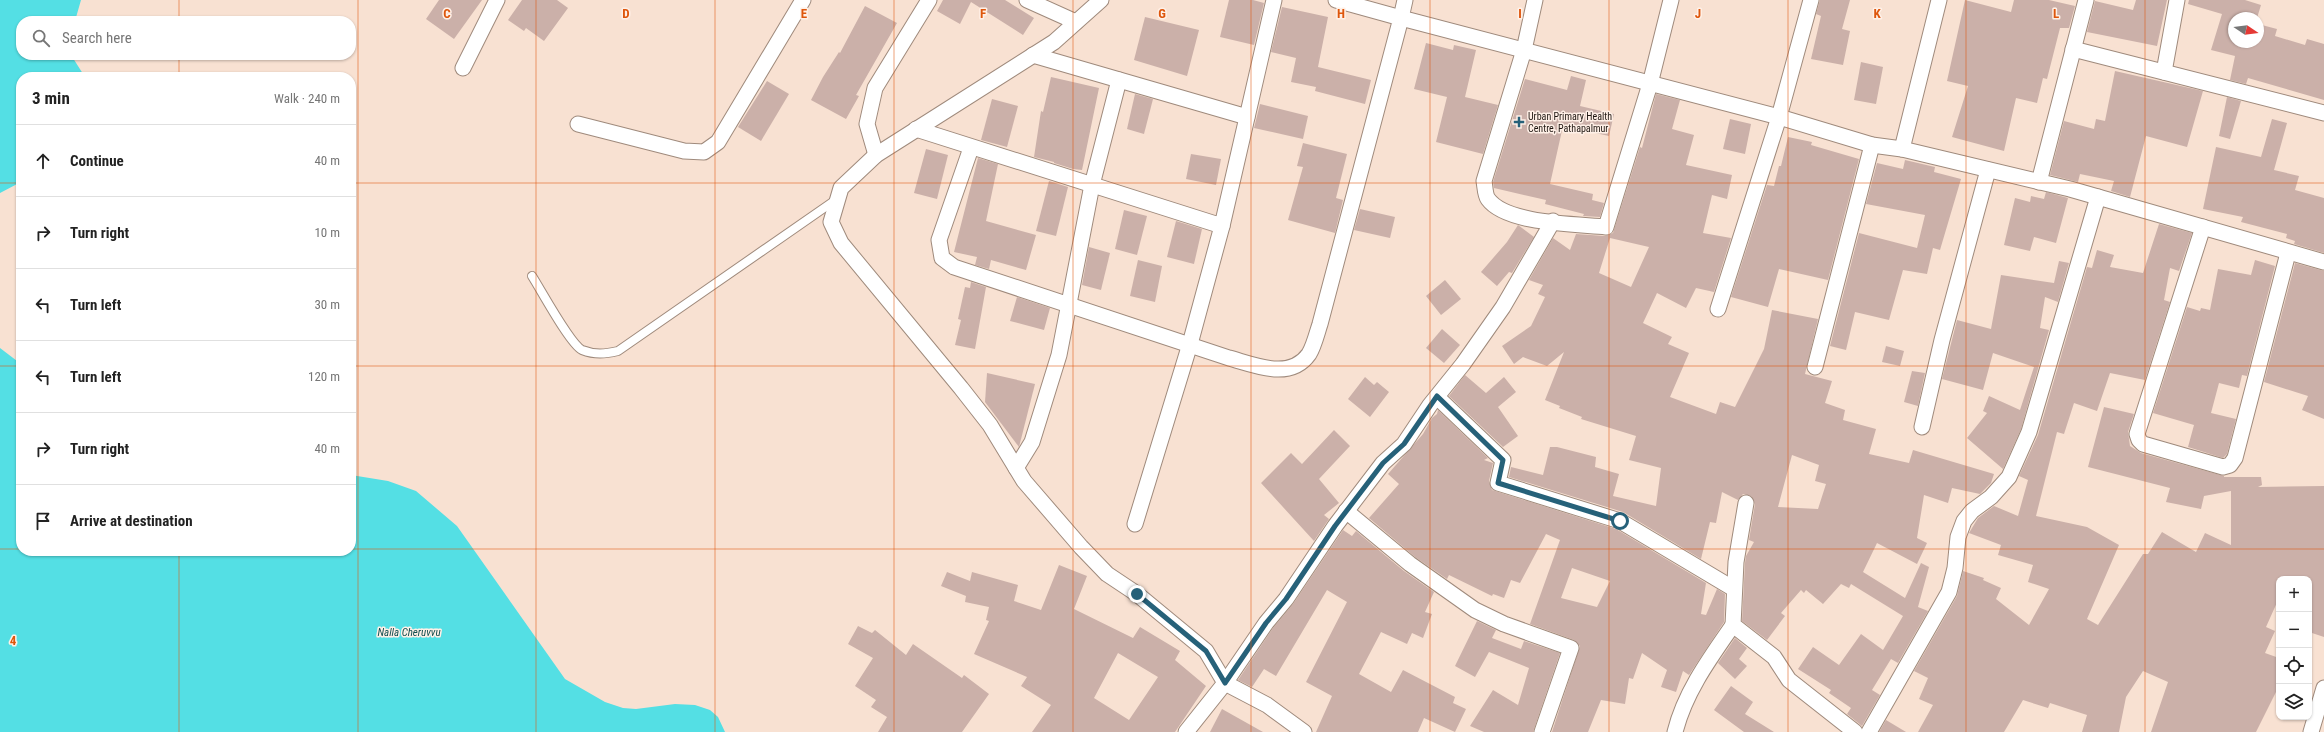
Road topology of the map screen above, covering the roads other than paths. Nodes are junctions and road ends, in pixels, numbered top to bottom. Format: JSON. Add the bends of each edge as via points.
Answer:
{"nodes":[{"id":1,"x":496,"y":0,"type":"edge"},
{"id":2,"x":803,"y":0,"type":"edge"},
{"id":3,"x":929,"y":0,"type":"edge"},
{"id":4,"x":1027,"y":0,"type":"edge"},
{"id":5,"x":1101,"y":0,"type":"edge"},
{"id":6,"x":1274,"y":0,"type":"edge"},
{"id":7,"x":1336,"y":0,"type":"edge"},
{"id":8,"x":1405,"y":0,"type":"edge"},
{"id":9,"x":1535,"y":0,"type":"edge"},
{"id":10,"x":1671,"y":0,"type":"edge"},
{"id":11,"x":1811,"y":0,"type":"edge"},
{"id":12,"x":1939,"y":0,"type":"edge"},
{"id":13,"x":2086,"y":0,"type":"edge"},
{"id":14,"x":2177,"y":0,"type":"edge"},
{"id":15,"x":1401,"y":18,"type":"junction"},
{"id":16,"x":1076,"y":22,"type":"junction"},
{"id":17,"x":2073,"y":49,"type":"junction"},
{"id":18,"x":1524,"y":50,"type":"junction"},
{"id":19,"x":1033,"y":55,"type":"junction"},
{"id":20,"x":463,"y":68,"type":"dead end"},
{"id":21,"x":2164,"y":72,"type":"junction"},
{"id":22,"x":1119,"y":80,"type":"junction"},
{"id":23,"x":1650,"y":84,"type":"junction"},
{"id":24,"x":2324,"y":113,"type":"edge"},
{"id":25,"x":1247,"y":117,"type":"junction"},
{"id":26,"x":1779,"y":117,"type":"junction"},
{"id":27,"x":578,"y":124,"type":"dead end"},
{"id":28,"x":916,"y":129,"type":"junction"},
{"id":29,"x":1872,"y":145,"type":"junction"},
{"id":30,"x":971,"y":148,"type":"junction"},
{"id":31,"x":1902,"y":149,"type":"junction"},
{"id":32,"x":876,"y":155,"type":"junction"},
{"id":33,"x":1988,"y":170,"type":"junction"},
{"id":34,"x":2039,"y":182,"type":"junction"},
{"id":35,"x":1092,"y":185,"type":"junction"},
{"id":36,"x":2098,"y":197,"type":"junction"},
{"id":37,"x":838,"y":199,"type":"junction"},
{"id":38,"x":1554,"y":221,"type":"junction"},
{"id":39,"x":1222,"y":226,"type":"junction"},
{"id":40,"x":2203,"y":227,"type":"junction"},
{"id":41,"x":2288,"y":253,"type":"junction"},
{"id":42,"x":2324,"y":262,"type":"edge"},
{"id":43,"x":532,"y":276,"type":"dead end"},
{"id":44,"x":1067,"y":303,"type":"junction"},
{"id":45,"x":1718,"y":309,"type":"dead end"},
{"id":46,"x":1190,"y":344,"type":"junction"},
{"id":47,"x":1815,"y":367,"type":"dead end"},
{"id":48,"x":1437,"y":396,"type":"junction"},
{"id":49,"x":1922,"y":427,"type":"dead end"},
{"id":50,"x":1016,"y":468,"type":"junction"},
{"id":51,"x":1746,"y":503,"type":"dead end"},
{"id":52,"x":1346,"y":511,"type":"junction"},
{"id":53,"x":1135,"y":524,"type":"dead end"},
{"id":54,"x":1734,"y":589,"type":"junction"},
{"id":55,"x":1733,"y":624,"type":"junction"},
{"id":56,"x":1225,"y":683,"type":"junction"},
{"id":57,"x":2324,"y":688,"type":"edge"},
{"id":58,"x":1186,"y":732,"type":"edge"},
{"id":59,"x":1304,"y":732,"type":"edge"},
{"id":60,"x":1542,"y":732,"type":"edge"},
{"id":61,"x":1675,"y":732,"type":"edge"},
{"id":62,"x":1855,"y":732,"type":"edge"},
{"id":63,"x":1869,"y":732,"type":"edge"},
{"id":64,"x":2311,"y":732,"type":"edge"}],
"edges":[{"from":1,"to":20,"type":"street"},
{"from":2,"to":27,"type":"street","via":[[718,142],[704,152],[684,151]]},
{"from":3,"to":32,"type":"street","via":[[875,88],[867,124]]},
{"from":4,"to":16,"type":"street"},
{"from":5,"to":16,"type":"street"},
{"from":6,"to":25,"type":"street"},
{"from":7,"to":15,"type":"street"},
{"from":8,"to":15,"type":"street"},
{"from":9,"to":18,"type":"street"},
{"from":10,"to":23,"type":"street"},
{"from":11,"to":26,"type":"street"},
{"from":12,"to":31,"type":"street"},
{"from":13,"to":17,"type":"street"},
{"from":14,"to":21,"type":"street"},
{"from":15,"to":18,"type":"street"},
{"from":15,"to":46,"type":"street","via":[[1322,317],[1310,353],[1296,367],[1274,370]]},
{"from":16,"to":19,"type":"street","via":[[1054,42]]},
{"from":17,"to":21,"type":"street"},
{"from":17,"to":34,"type":"street"},
{"from":18,"to":23,"type":"street"},
{"from":18,"to":38,"type":"street","via":[[1484,181],[1487,198],[1498,210],[1517,217]]},
{"from":19,"to":22,"type":"street"},
{"from":19,"to":28,"type":"street"},
{"from":21,"to":24,"type":"street"},
{"from":22,"to":25,"type":"street"},
{"from":22,"to":35,"type":"street"},
{"from":23,"to":26,"type":"street"},
{"from":23,"to":38,"type":"street","via":[[1606,227]]},
{"from":25,"to":39,"type":"street"},
{"from":26,"to":29,"type":"street"},
{"from":26,"to":45,"type":"street"},
{"from":28,"to":30,"type":"street"},
{"from":28,"to":32,"type":"street"},
{"from":29,"to":31,"type":"street"},
{"from":29,"to":47,"type":"street"},
{"from":30,"to":35,"type":"street"},
{"from":30,"to":44,"type":"street","via":[[939,240],[942,258],[954,267]]},
{"from":31,"to":33,"type":"street"},
{"from":32,"to":37,"type":"street","via":[[841,188]]},
{"from":33,"to":34,"type":"street"},
{"from":33,"to":49,"type":"street","via":[[1942,340]]},
{"from":34,"to":36,"type":"street"},
{"from":35,"to":39,"type":"street"},
{"from":35,"to":44,"type":"street"},
{"from":36,"to":40,"type":"street"},
{"from":36,"to":63,"type":"street","via":[[2029,432],[2009,477],[1964,521],[1958,537],[1955,568],[1949,592]]},
{"from":37,"to":43,"type":"lane","via":[[618,351],[599,355],[581,349],[567,332]]},
{"from":37,"to":50,"type":"street","via":[[831,222],[841,244],[990,425]]},
{"from":38,"to":48,"type":"street","via":[[1503,307],[1464,364]]},
{"from":39,"to":46,"type":"street"},
{"from":40,"to":41,"type":"street"},
{"from":40,"to":41,"type":"street","via":[[2137,434],[2143,444],[2223,467],[2235,458]]},
{"from":41,"to":42,"type":"street"},
{"from":44,"to":46,"type":"street"},
{"from":44,"to":50,"type":"street","via":[[1058,355],[1041,415],[1032,442]]},
{"from":46,"to":53,"type":"street"},
{"from":48,"to":52,"type":"street","via":[[1404,444],[1383,463]]},
{"from":48,"to":54,"type":"street","via":[[1503,460],[1498,483],[1620,521]]},
{"from":50,"to":56,"type":"street","via":[[1081,547],[1107,574],[1137,594],[1206,651]]},
{"from":51,"to":54,"type":"street","via":[[1740,529]]},
{"from":52,"to":56,"type":"street"},
{"from":52,"to":60,"type":"street","via":[[1410,564],[1475,610],[1504,624],[1571,648]]},
{"from":54,"to":55,"type":"street"},
{"from":55,"to":61,"type":"street","via":[[1709,660],[1681,711]]},
{"from":55,"to":62,"type":"street","via":[[1774,657],[1789,680]]},
{"from":56,"to":58,"type":"street"},
{"from":56,"to":59,"type":"street","via":[[1267,705]]},
{"from":57,"to":64,"type":"street"}]}
